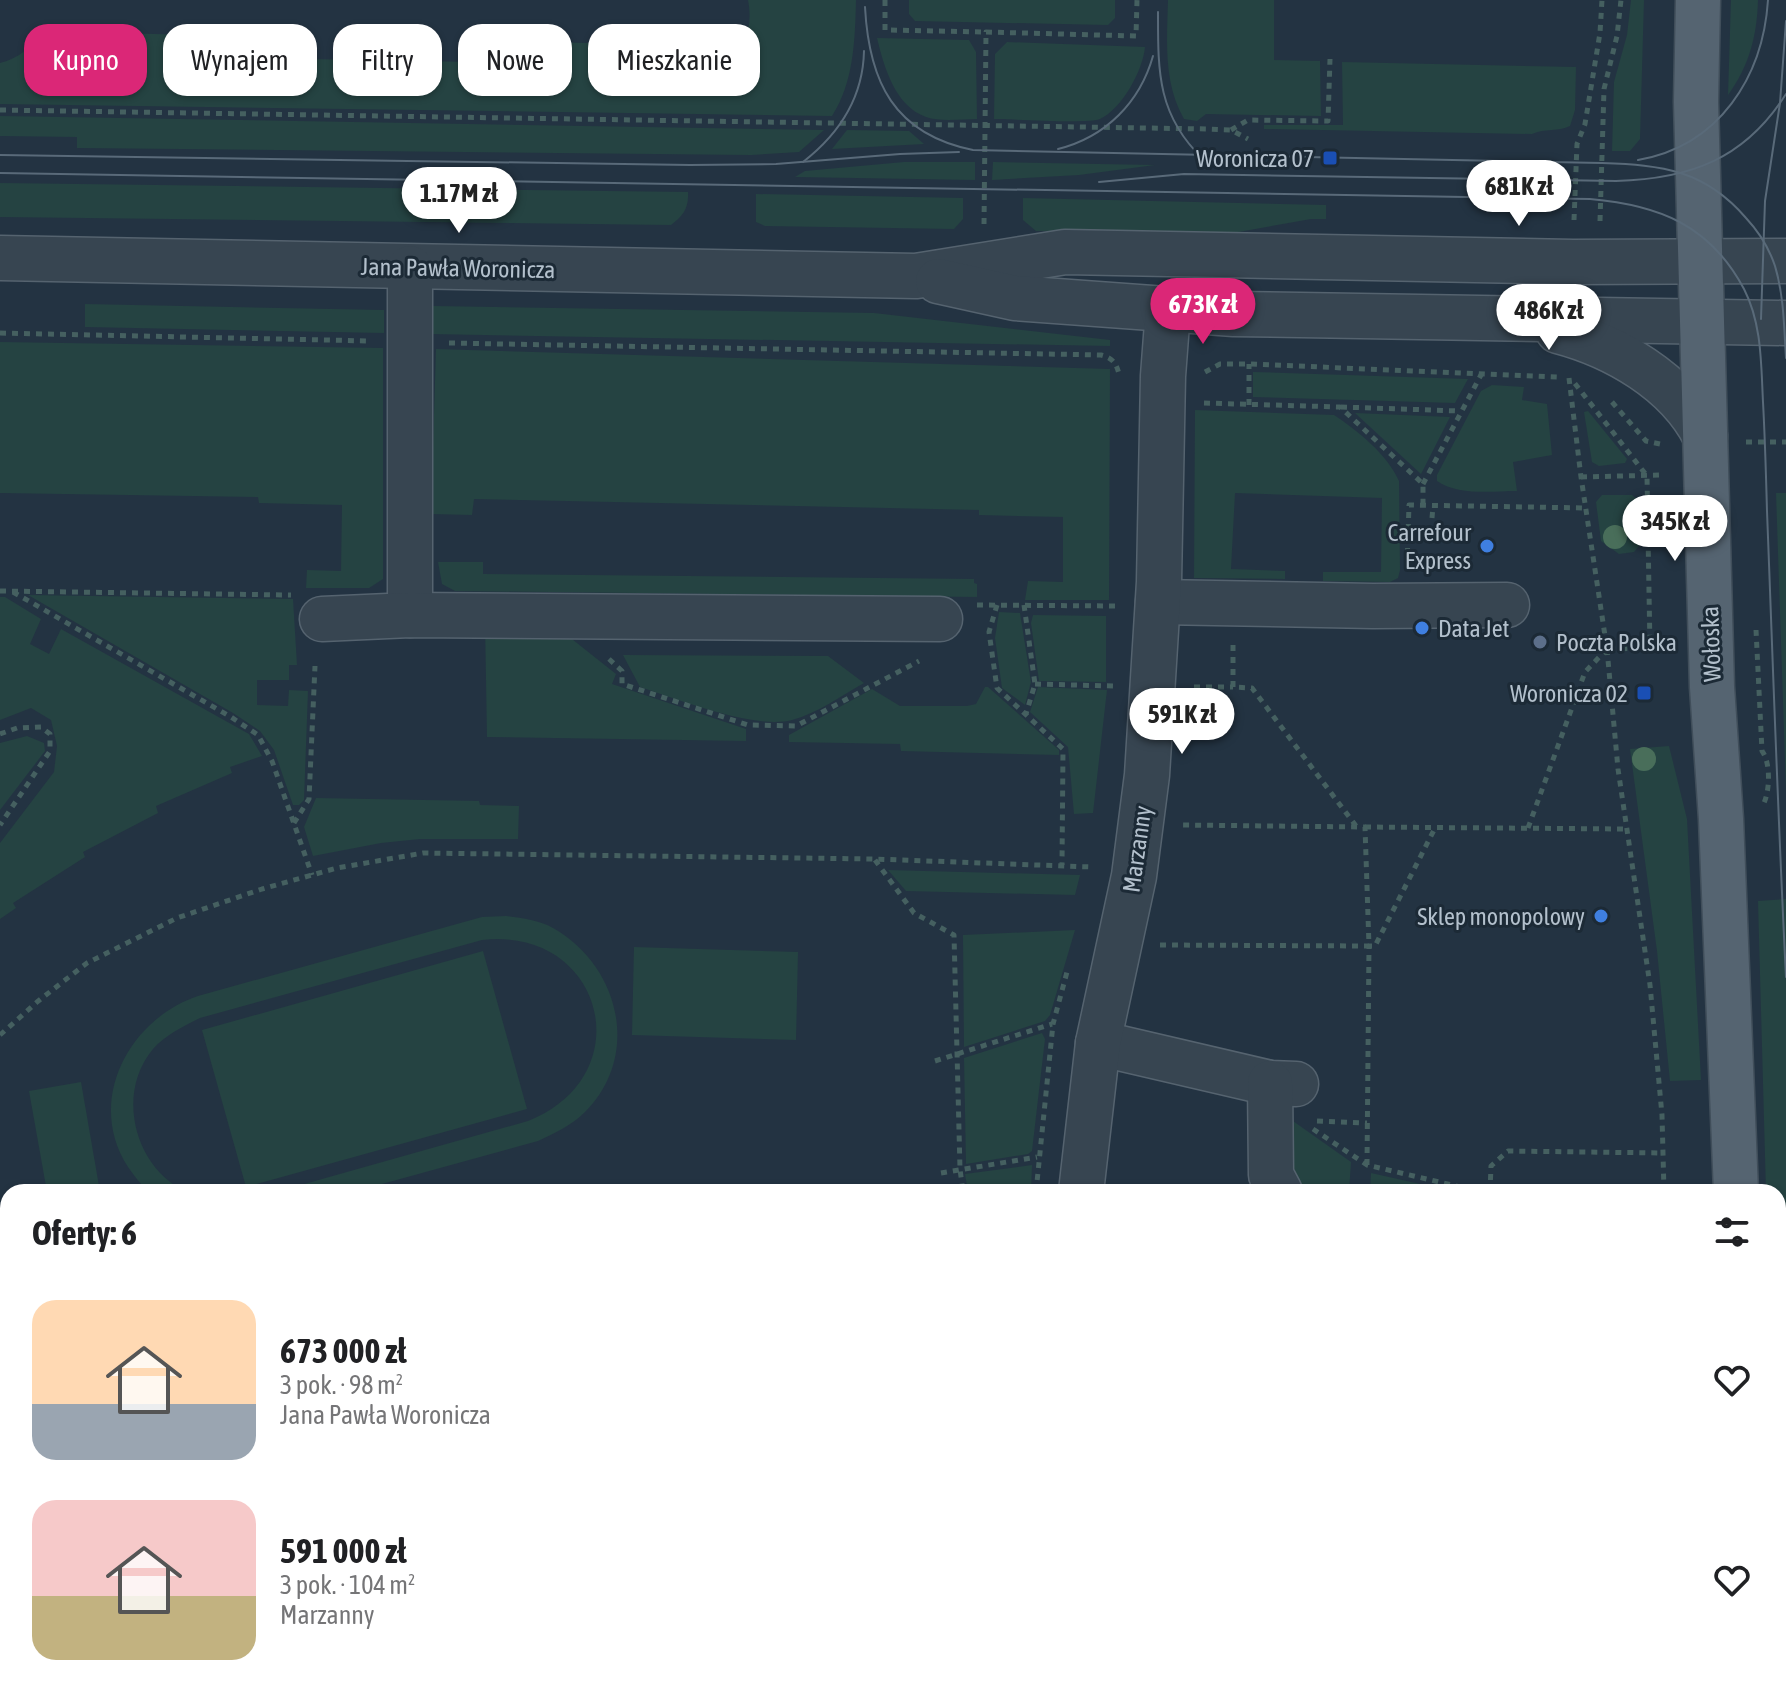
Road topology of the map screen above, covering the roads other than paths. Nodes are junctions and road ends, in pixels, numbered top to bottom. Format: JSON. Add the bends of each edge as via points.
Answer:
{"nodes":[{"id":1,"x":1698,"y":0,"type":"edge"},
{"id":2,"x":0,"y":258,"type":"edge"},
{"id":3,"x":1786,"y":261,"type":"edge"},
{"id":4,"x":1700,"y":262,"type":"junction"},
{"id":5,"x":410,"y":268,"type":"junction"},
{"id":6,"x":916,"y":276,"type":"junction"},
{"id":7,"x":1168,"y":310,"type":"junction"},
{"id":8,"x":1501,"y":317,"type":"junction"},
{"id":9,"x":1702,"y":322,"type":"junction"},
{"id":10,"x":1786,"y":323,"type":"edge"},
{"id":11,"x":1705,"y":436,"type":"junction"},
{"id":12,"x":1158,"y":602,"type":"junction"},
{"id":13,"x":1507,"y":605,"type":"dead end"},
{"id":14,"x":410,"y":615,"type":"junction"},
{"id":15,"x":322,"y":619,"type":"dead end"},
{"id":16,"x":949,"y":635,"type":"road end"},
{"id":17,"x":1098,"y":1043,"type":"junction"},
{"id":18,"x":1082,"y":1184,"type":"edge"},
{"id":19,"x":1276,"y":1184,"type":"edge"},
{"id":20,"x":1736,"y":1184,"type":"edge"}],
"edges":[{"from":1,"to":4,"type":"main road","name":"Wołoska"},
{"from":2,"to":5,"type":"street","name":"Jana Pawła Woronicza"},
{"from":3,"to":4,"type":"street","name":"Jana Pawła Woronicza"},
{"from":4,"to":6,"type":"street","name":"Jana Pawła Woronicza","via":[[1065,252]]},
{"from":4,"to":9,"type":"main road","name":"Wołoska"},
{"from":5,"to":6,"type":"street","name":"Jana Pawła Woronicza"},
{"from":5,"to":14,"type":"street"},
{"from":6,"to":7,"type":"street","name":"Jana Pawła Woronicza","via":[[1015,298]]},
{"from":7,"to":8,"type":"street","name":"Jana Pawła Woronicza"},
{"from":7,"to":12,"type":"street","name":"Marzanny"},
{"from":8,"to":9,"type":"street","name":"Jana Pawła Woronicza"},
{"from":8,"to":11,"type":"street","via":[[1609,348],[1688,409]]},
{"from":9,"to":10,"type":"street","name":"Jana Pawła Woronicza"},
{"from":9,"to":11,"type":"main road","name":"Wołoska"},
{"from":11,"to":20,"type":"main road","name":"Wołoska"},
{"from":12,"to":13,"type":"street"},
{"from":12,"to":17,"type":"street","name":"Marzanny","via":[[1142,824]]},
{"from":14,"to":15,"type":"street"},
{"from":14,"to":16,"type":"street","via":[[557,615]]},
{"from":17,"to":18,"type":"street","name":"Marzanny"},
{"from":17,"to":19,"type":"street","via":[[1283,1084],[1271,1175]]}]}
